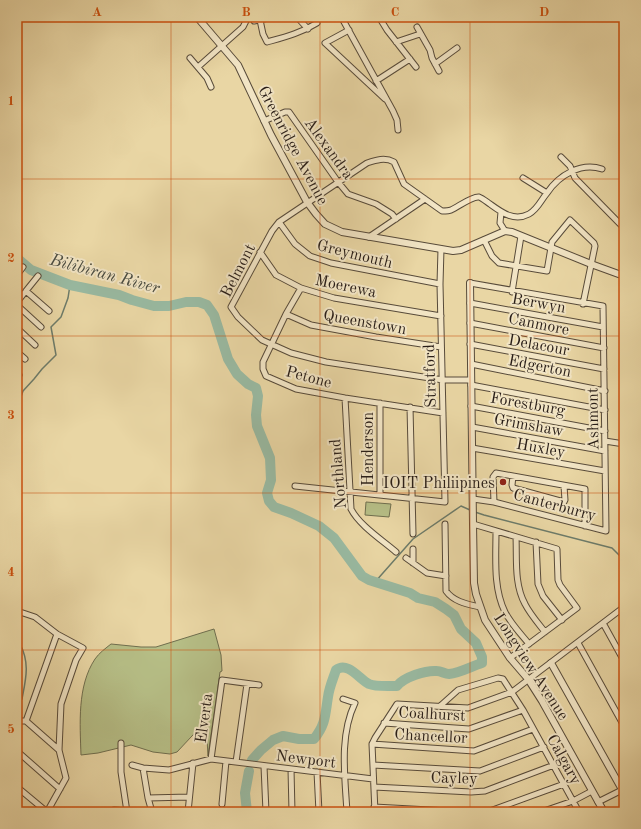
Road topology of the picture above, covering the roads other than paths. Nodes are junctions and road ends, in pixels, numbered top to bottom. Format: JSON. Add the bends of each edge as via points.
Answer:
{"nodes":[{"id":1,"x":198,"y":17,"type":"edge"},
{"id":2,"x":242,"y":17,"type":"edge"},
{"id":3,"x":273,"y":17,"type":"edge"},
{"id":4,"x":297,"y":17,"type":"edge"},
{"id":5,"x":314,"y":17,"type":"edge"},
{"id":6,"x":345,"y":17,"type":"edge"},
{"id":7,"x":379,"y":17,"type":"edge"},
{"id":8,"x":260,"y":20,"type":"junction"},
{"id":9,"x":254,"y":21,"type":"dead end"},
{"id":10,"x":416,"y":27,"type":"dead end"},
{"id":11,"x":308,"y":28,"type":"junction"},
{"id":12,"x":349,"y":30,"type":"junction"},
{"id":13,"x":420,"y":34,"type":"junction"},
{"id":14,"x":396,"y":42,"type":"junction"},
{"id":15,"x":223,"y":46,"type":"junction"},
{"id":16,"x":457,"y":48,"type":"dead end"},
{"id":17,"x":190,"y":58,"type":"dead end"},
{"id":18,"x":410,"y":59,"type":"junction"},
{"id":19,"x":435,"y":64,"type":"junction"},
{"id":20,"x":198,"y":67,"type":"junction"},
{"id":21,"x":416,"y":67,"type":"dead end"},
{"id":22,"x":439,"y":72,"type":"dead end"},
{"id":23,"x":376,"y":80,"type":"junction"},
{"id":24,"x":211,"y":87,"type":"dead end"},
{"id":25,"x":390,"y":104,"type":"junction"},
{"id":26,"x":264,"y":120,"type":"junction"},
{"id":27,"x":398,"y":130,"type":"dead end"},
{"id":28,"x":561,"y":157,"type":"dead end"},
{"id":29,"x":602,"y":169,"type":"dead end"},
{"id":30,"x":572,"y":172,"type":"junction"},
{"id":31,"x":524,"y":178,"type":"dead end"},
{"id":32,"x":338,"y":182,"type":"junction"},
{"id":33,"x":547,"y":193,"type":"junction"},
{"id":34,"x":425,"y":199,"type":"junction"},
{"id":35,"x":307,"y":202,"type":"junction"},
{"id":36,"x":501,"y":212,"type":"junction"},
{"id":37,"x":396,"y":219,"type":"junction"},
{"id":38,"x":279,"y":222,"type":"junction"},
{"id":39,"x":624,"y":228,"type":"edge"},
{"id":40,"x":505,"y":231,"type":"junction"},
{"id":41,"x":521,"y":236,"type":"junction"},
{"id":42,"x":369,"y":237,"type":"junction"},
{"id":43,"x":484,"y":240,"type":"junction"},
{"id":44,"x":551,"y":248,"type":"junction"},
{"id":45,"x":441,"y":249,"type":"junction"},
{"id":46,"x":260,"y":252,"type":"junction"},
{"id":47,"x":591,"y":264,"type":"junction"},
{"id":48,"x":516,"y":266,"type":"junction"},
{"id":49,"x":23,"y":267,"type":"dead end"},
{"id":50,"x":17,"y":275,"type":"edge"},
{"id":51,"x":38,"y":276,"type":"dead end"},
{"id":52,"x":624,"y":276,"type":"edge"},
{"id":53,"x":440,"y":284,"type":"junction"},
{"id":54,"x":470,"y":284,"type":"joint"},
{"id":55,"x":301,"y":288,"type":"junction"},
{"id":56,"x":26,"y":291,"type":"junction"},
{"id":57,"x":512,"y":292,"type":"junction"},
{"id":58,"x":17,"y":303,"type":"edge"},
{"id":59,"x":470,"y":303,"type":"junction"},
{"id":60,"x":583,"y":304,"type":"junction"},
{"id":61,"x":49,"y":311,"type":"dead end"},
{"id":62,"x":286,"y":314,"type":"junction"},
{"id":63,"x":441,"y":316,"type":"junction"},
{"id":64,"x":470,"y":323,"type":"junction"},
{"id":65,"x":41,"y":327,"type":"dead end"},
{"id":66,"x":603,"y":327,"type":"junction"},
{"id":67,"x":17,"y":328,"type":"edge"},
{"id":68,"x":270,"y":344,"type":"junction"},
{"id":69,"x":470,"y":344,"type":"junction"},
{"id":70,"x":35,"y":345,"type":"dead end"},
{"id":71,"x":441,"y":347,"type":"junction"},
{"id":72,"x":604,"y":348,"type":"junction"},
{"id":73,"x":17,"y":352,"type":"edge"},
{"id":74,"x":26,"y":360,"type":"dead end"},
{"id":75,"x":470,"y":364,"type":"junction"},
{"id":76,"x":604,"y":369,"type":"junction"},
{"id":77,"x":443,"y":380,"type":"junction"},
{"id":78,"x":471,"y":383,"type":"junction"},
{"id":79,"x":604,"y":391,"type":"junction"},
{"id":80,"x":345,"y":398,"type":"junction"},
{"id":81,"x":380,"y":403,"type":"junction"},
{"id":82,"x":471,"y":406,"type":"junction"},
{"id":83,"x":410,"y":407,"type":"junction"},
{"id":84,"x":605,"y":410,"type":"junction"},
{"id":85,"x":443,"y":413,"type":"junction"},
{"id":86,"x":472,"y":427,"type":"junction"},
{"id":87,"x":604,"y":430,"type":"junction"},
{"id":88,"x":605,"y":441,"type":"junction"},
{"id":89,"x":624,"y":444,"type":"edge"},
{"id":90,"x":472,"y":448,"type":"junction"},
{"id":91,"x":605,"y":451,"type":"junction"},
{"id":92,"x":605,"y":471,"type":"junction"},
{"id":93,"x":513,"y":476,"type":"junction"},
{"id":94,"x":295,"y":486,"type":"dead end"},
{"id":95,"x":564,"y":486,"type":"junction"},
{"id":96,"x":350,"y":492,"type":"junction"},
{"id":97,"x":380,"y":495,"type":"junction"},
{"id":98,"x":412,"y":499,"type":"junction"},
{"id":99,"x":473,"y":500,"type":"junction"},
{"id":100,"x":494,"y":502,"type":"junction"},
{"id":101,"x":445,"y":524,"type":"dead end"},
{"id":102,"x":473,"y":524,"type":"junction"},
{"id":103,"x":585,"y":526,"type":"junction"},
{"id":104,"x":496,"y":531,"type":"junction"},
{"id":105,"x":606,"y":532,"type":"joint"},
{"id":106,"x":413,"y":534,"type":"dead end"},
{"id":107,"x":516,"y":536,"type":"junction"},
{"id":108,"x":536,"y":542,"type":"junction"},
{"id":109,"x":413,"y":549,"type":"dead end"},
{"id":110,"x":396,"y":552,"type":"dead end"},
{"id":111,"x":406,"y":558,"type":"dead end"},
{"id":112,"x":413,"y":563,"type":"junction"},
{"id":113,"x":446,"y":576,"type":"junction"},
{"id":114,"x":480,"y":607,"type":"junction"},
{"id":115,"x":624,"y":607,"type":"edge"},
{"id":116,"x":17,"y":611,"type":"edge"},
{"id":117,"x":562,"y":620,"type":"junction"},
{"id":118,"x":603,"y":623,"type":"junction"},
{"id":119,"x":545,"y":632,"type":"junction"},
{"id":120,"x":57,"y":634,"type":"junction"},
{"id":121,"x":578,"y":643,"type":"junction"},
{"id":122,"x":529,"y":644,"type":"junction"},
{"id":123,"x":510,"y":658,"type":"junction"},
{"id":124,"x":624,"y":661,"type":"edge"},
{"id":125,"x":551,"y":663,"type":"junction"},
{"id":126,"x":528,"y":679,"type":"junction"},
{"id":127,"x":247,"y":684,"type":"junction"},
{"id":128,"x":259,"y":685,"type":"dead end"},
{"id":129,"x":512,"y":692,"type":"junction"},
{"id":130,"x":343,"y":699,"type":"dead end"},
{"id":131,"x":439,"y":707,"type":"junction"},
{"id":132,"x":523,"y":710,"type":"junction"},
{"id":133,"x":17,"y":721,"type":"edge"},
{"id":134,"x":26,"y":721,"type":"junction"},
{"id":135,"x":384,"y":723,"type":"junction"},
{"id":136,"x":624,"y":726,"type":"edge"},
{"id":137,"x":533,"y":729,"type":"junction"},
{"id":138,"x":122,"y":743,"type":"dead end"},
{"id":139,"x":372,"y":744,"type":"junction"},
{"id":140,"x":544,"y":747,"type":"junction"},
{"id":141,"x":59,"y":750,"type":"junction"},
{"id":142,"x":17,"y":752,"type":"edge"},
{"id":143,"x":211,"y":759,"type":"junction"},
{"id":144,"x":226,"y":761,"type":"junction"},
{"id":145,"x":236,"y":762,"type":"junction"},
{"id":146,"x":193,"y":763,"type":"junction"},
{"id":147,"x":132,"y":765,"type":"dead end"},
{"id":148,"x":373,"y":765,"type":"junction"},
{"id":149,"x":554,"y":765,"type":"junction"},
{"id":150,"x":264,"y":766,"type":"junction"},
{"id":151,"x":143,"y":768,"type":"junction"},
{"id":152,"x":291,"y":769,"type":"junction"},
{"id":153,"x":317,"y":772,"type":"junction"},
{"id":154,"x":345,"y":776,"type":"junction"},
{"id":155,"x":373,"y":779,"type":"junction"},
{"id":156,"x":564,"y":784,"type":"junction"},
{"id":157,"x":17,"y":787,"type":"edge"},
{"id":158,"x":374,"y":787,"type":"junction"},
{"id":159,"x":60,"y":789,"type":"junction"},
{"id":160,"x":623,"y":790,"type":"edge"},
{"id":161,"x":592,"y":791,"type":"junction"},
{"id":162,"x":189,"y":797,"type":"junction"},
{"id":163,"x":148,"y":798,"type":"junction"},
{"id":164,"x":573,"y":801,"type":"junction"},
{"id":165,"x":598,"y":802,"type":"junction"},
{"id":166,"x":222,"y":804,"type":"dead end"},
{"id":167,"x":374,"y":810,"type":"edge"},
{"id":168,"x":127,"y":811,"type":"edge"},
{"id":169,"x":47,"y":812,"type":"edge"},
{"id":170,"x":110,"y":812,"type":"edge"},
{"id":171,"x":152,"y":812,"type":"edge"},
{"id":172,"x":188,"y":812,"type":"edge"},
{"id":173,"x":266,"y":812,"type":"edge"},
{"id":174,"x":292,"y":812,"type":"edge"},
{"id":175,"x":319,"y":812,"type":"edge"},
{"id":176,"x":346,"y":812,"type":"edge"},
{"id":177,"x":467,"y":812,"type":"edge"},
{"id":178,"x":487,"y":812,"type":"edge"},
{"id":179,"x":541,"y":812,"type":"edge"},
{"id":180,"x":579,"y":812,"type":"edge"},
{"id":181,"x":604,"y":812,"type":"edge"}],
"edges":[{"from":1,"to":15,"type":"street","name":"Greenridge Avenue"},
{"from":2,"to":15,"type":"street","via":[[246,24]]},
{"from":3,"to":8,"type":"street"},
{"from":4,"to":11,"type":"street"},
{"from":5,"to":11,"type":"street","via":[[317,23]]},
{"from":6,"to":12,"type":"street","via":[[343,20]]},
{"from":7,"to":14,"type":"street"},
{"from":8,"to":9,"type":"street"},
{"from":8,"to":11,"type":"street","via":[[267,42]]},
{"from":10,"to":13,"type":"street"},
{"from":12,"to":23,"type":"street"},
{"from":12,"to":25,"type":"street","via":[[325,43]]},
{"from":13,"to":14,"type":"street"},
{"from":13,"to":19,"type":"street"},
{"from":14,"to":18,"type":"street"},
{"from":15,"to":20,"type":"street"},
{"from":15,"to":26,"type":"street","name":"Greenridge Avenue","via":[[238,65]]},
{"from":16,"to":19,"type":"street"},
{"from":17,"to":20,"type":"street"},
{"from":18,"to":21,"type":"street"},
{"from":18,"to":23,"type":"street"},
{"from":19,"to":22,"type":"street"},
{"from":20,"to":24,"type":"street"},
{"from":23,"to":25,"type":"street"},
{"from":25,"to":27,"type":"street"},
{"from":26,"to":32,"type":"street","name":"Alexandra","via":[[289,112]]},
{"from":26,"to":35,"type":"street","name":"Greenridge Avenue"},
{"from":28,"to":30,"type":"street"},
{"from":29,"to":30,"type":"street","via":[[586,166]]},
{"from":30,"to":33,"type":"street","via":[[557,181]]},
{"from":30,"to":39,"type":"street"},
{"from":31,"to":33,"type":"street"},
{"from":32,"to":34,"type":"street","name":"Belmont","via":[[366,163],[378,159],[390,160],[394,162],[404,184]]},
{"from":32,"to":35,"type":"street","name":"Belmont"},
{"from":32,"to":37,"type":"street","name":"Alexandra","via":[[348,194],[376,204]]},
{"from":33,"to":36,"type":"street","via":[[529,214],[515,216]]},
{"from":34,"to":36,"type":"street","via":[[442,211],[450,211],[474,197],[479,197]]},
{"from":34,"to":37,"type":"street"},
{"from":35,"to":38,"type":"street","name":"Belmont"},
{"from":35,"to":42,"type":"street","name":"Greenridge Avenue","via":[[325,224],[342,232]]},
{"from":36,"to":40,"type":"street","via":[[499,219]]},
{"from":37,"to":42,"type":"street"},
{"from":38,"to":46,"type":"street","name":"Belmont"},
{"from":38,"to":53,"type":"street","name":"Greymouth","via":[[294,244],[310,256],[331,263]]},
{"from":40,"to":41,"type":"street"},
{"from":40,"to":43,"type":"street","name":"Greenridge Avenue"},
{"from":41,"to":44,"type":"street"},
{"from":41,"to":48,"type":"street"},
{"from":42,"to":45,"type":"street","name":"Greenridge Avenue"},
{"from":43,"to":45,"type":"street","name":"Greenridge Avenue","via":[[453,252]]},
{"from":43,"to":48,"type":"street","via":[[495,261]]},
{"from":44,"to":47,"type":"street"},
{"from":44,"to":47,"type":"street","via":[[552,242],[570,220],[594,243]]},
{"from":44,"to":48,"type":"street","via":[[547,271]]},
{"from":45,"to":53,"type":"street","name":"Stratford"},
{"from":46,"to":55,"type":"street","name":"Moerewa","via":[[276,275]]},
{"from":46,"to":68,"type":"street","name":"Belmont","via":[[231,307],[262,340]]},
{"from":47,"to":52,"type":"street"},
{"from":47,"to":60,"type":"street"},
{"from":48,"to":57,"type":"street"},
{"from":49,"to":50,"type":"street"},
{"from":51,"to":56,"type":"street"},
{"from":53,"to":63,"type":"street","name":"Stratford"},
{"from":54,"to":57,"type":"street"},
{"from":54,"to":59,"type":"street","name":"Longview Avenue"},
{"from":55,"to":62,"type":"street","name":"Petone"},
{"from":55,"to":63,"type":"street","name":"Moerewa","via":[[334,298]]},
{"from":56,"to":58,"type":"street"},
{"from":56,"to":61,"type":"street"},
{"from":57,"to":60,"type":"street"},
{"from":58,"to":65,"type":"street"},
{"from":59,"to":64,"type":"street","name":"Longview Avenue"},
{"from":59,"to":66,"type":"street","name":"Berwyn"},
{"from":60,"to":66,"type":"street","name":"Ashmont","via":[[603,306]]},
{"from":62,"to":68,"type":"street","name":"Petone"},
{"from":62,"to":71,"type":"street","name":"Queenstown","via":[[311,325]]},
{"from":63,"to":71,"type":"street","name":"Stratford"},
{"from":64,"to":69,"type":"street","name":"Longview Avenue"},
{"from":64,"to":72,"type":"street","name":"Canmore"},
{"from":66,"to":72,"type":"street","name":"Ashmont"},
{"from":67,"to":70,"type":"street"},
{"from":68,"to":77,"type":"street","name":"Belmont","via":[[291,353],[326,362]]},
{"from":68,"to":80,"type":"street","name":"Petone","via":[[263,362],[266,376],[296,389]]},
{"from":69,"to":75,"type":"street","name":"Longview Avenue"},
{"from":69,"to":76,"type":"street","name":"Delacour"},
{"from":71,"to":77,"type":"street","name":"Stratford"},
{"from":72,"to":76,"type":"street","name":"Ashmont"},
{"from":73,"to":74,"type":"street"},
{"from":75,"to":78,"type":"street","name":"Longview Avenue"},
{"from":75,"to":79,"type":"street","name":"Edgerton"},
{"from":76,"to":79,"type":"street","name":"Ashmont"},
{"from":77,"to":78,"type":"street","name":"Belmont"},
{"from":77,"to":85,"type":"street","name":"Stratford"},
{"from":78,"to":82,"type":"street","name":"Longview Avenue"},
{"from":78,"to":84,"type":"street","name":"Belmont"},
{"from":79,"to":84,"type":"street","name":"Ashmont"},
{"from":80,"to":81,"type":"street","name":"Petone"},
{"from":80,"to":96,"type":"street","name":"Northland"},
{"from":81,"to":83,"type":"street","name":"Petone"},
{"from":81,"to":97,"type":"street","name":"Henderson"},
{"from":82,"to":86,"type":"street","name":"Longview Avenue"},
{"from":82,"to":87,"type":"street","name":"Forestburg"},
{"from":83,"to":85,"type":"street","name":"Petone"},
{"from":83,"to":98,"type":"street"},
{"from":84,"to":87,"type":"street","name":"Ashmont"},
{"from":85,"to":98,"type":"street","name":"Stratford","via":[[445,502]]},
{"from":86,"to":90,"type":"street","name":"Longview Avenue"},
{"from":86,"to":91,"type":"street","name":"Grimshaw"},
{"from":87,"to":88,"type":"street","name":"Ashmont"},
{"from":88,"to":89,"type":"street"},
{"from":88,"to":91,"type":"street","name":"Ashmont"},
{"from":90,"to":92,"type":"street","name":"Huxley"},
{"from":90,"to":99,"type":"street","name":"Longview Avenue"},
{"from":91,"to":92,"type":"street","name":"Ashmont"},
{"from":92,"to":105,"type":"street","name":"Ashmont"},
{"from":93,"to":95,"type":"street"},
{"from":93,"to":95,"type":"street","via":[[513,488],[564,502]]},
{"from":93,"to":100,"type":"street","via":[[496,473],[493,477]]},
{"from":94,"to":96,"type":"street"},
{"from":95,"to":103,"type":"street","via":[[584,489]]},
{"from":96,"to":97,"type":"street"},
{"from":96,"to":110,"type":"street","name":"Northland","via":[[353,515]]},
{"from":97,"to":98,"type":"street"},
{"from":98,"to":106,"type":"street"},
{"from":99,"to":100,"type":"street","name":"Canterburry"},
{"from":99,"to":102,"type":"street","name":"Longview Avenue"},
{"from":100,"to":103,"type":"street","name":"Canterburry"},
{"from":101,"to":113,"type":"street"},
{"from":102,"to":104,"type":"street"},
{"from":102,"to":114,"type":"street","name":"Longview Avenue","via":[[474,583]]},
{"from":103,"to":105,"type":"street","name":"Canterburry"},
{"from":104,"to":107,"type":"street"},
{"from":104,"to":122,"type":"street","via":[[498,590],[501,601],[514,626]]},
{"from":107,"to":108,"type":"street"},
{"from":107,"to":119,"type":"street","via":[[517,576],[521,598]]},
{"from":108,"to":117,"type":"street","via":[[538,584],[543,596]]},
{"from":108,"to":117,"type":"street","via":[[557,549],[558,580],[577,608]]},
{"from":109,"to":112,"type":"street"},
{"from":111,"to":112,"type":"street"},
{"from":112,"to":113,"type":"street","via":[[427,573]]},
{"from":113,"to":114,"type":"street","via":[[446,591],[449,594],[461,603]]},
{"from":114,"to":123,"type":"street","name":"Longview Avenue","via":[[485,620]]},
{"from":115,"to":118,"type":"street"},
{"from":116,"to":120,"type":"street","via":[[34,617]]},
{"from":117,"to":119,"type":"street"},
{"from":118,"to":121,"type":"street"},
{"from":118,"to":124,"type":"street"},
{"from":119,"to":122,"type":"street"},
{"from":120,"to":134,"type":"street"},
{"from":120,"to":141,"type":"street","via":[[83,648],[76,660],[61,704]]},
{"from":121,"to":125,"type":"street"},
{"from":121,"to":136,"type":"street"},
{"from":122,"to":123,"type":"street"},
{"from":123,"to":126,"type":"street","name":"Longview Avenue"},
{"from":125,"to":126,"type":"street"},
{"from":125,"to":160,"type":"street"},
{"from":126,"to":129,"type":"street"},
{"from":126,"to":161,"type":"street","name":"Longview Avenue"},
{"from":127,"to":128,"type":"street"},
{"from":127,"to":143,"type":"street","name":"Elverta","via":[[222,680]]},
{"from":127,"to":145,"type":"street"},
{"from":129,"to":131,"type":"street","via":[[468,708]]},
{"from":129,"to":131,"type":"street","name":"Calgary","via":[[503,679],[498,678],[458,690]]},
{"from":129,"to":132,"type":"street","name":"Calgary"},
{"from":130,"to":154,"type":"street","via":[[355,703],[344,749]]},
{"from":131,"to":135,"type":"street","via":[[397,704]]},
{"from":132,"to":135,"type":"street","name":"Coalhurst","via":[[469,729]]},
{"from":132,"to":137,"type":"street","name":"Calgary"},
{"from":133,"to":134,"type":"street"},
{"from":134,"to":141,"type":"street"},
{"from":135,"to":139,"type":"street"},
{"from":137,"to":139,"type":"street","name":"Chancellor","via":[[474,751]]},
{"from":137,"to":140,"type":"street","name":"Calgary"},
{"from":138,"to":168,"type":"street","via":[[121,772]]},
{"from":139,"to":148,"type":"street"},
{"from":140,"to":148,"type":"street","via":[[480,771]]},
{"from":140,"to":149,"type":"street","name":"Calgary"},
{"from":141,"to":159,"type":"street","via":[[66,778]]},
{"from":142,"to":159,"type":"street"},
{"from":143,"to":144,"type":"street","name":"Newport"},
{"from":143,"to":146,"type":"street"},
{"from":144,"to":145,"type":"street","name":"Newport"},
{"from":144,"to":166,"type":"street"},
{"from":145,"to":150,"type":"street","name":"Newport"},
{"from":146,"to":151,"type":"street","via":[[169,770]]},
{"from":146,"to":162,"type":"street"},
{"from":147,"to":151,"type":"street"},
{"from":148,"to":155,"type":"street"},
{"from":149,"to":156,"type":"street","name":"Calgary"},
{"from":149,"to":158,"type":"street","name":"Cayley","via":[[485,791]]},
{"from":150,"to":152,"type":"street","name":"Newport"},
{"from":150,"to":173,"type":"street"},
{"from":151,"to":163,"type":"street"},
{"from":152,"to":153,"type":"street","name":"Newport"},
{"from":152,"to":174,"type":"street"},
{"from":153,"to":154,"type":"street","name":"Newport"},
{"from":153,"to":175,"type":"street"},
{"from":154,"to":155,"type":"street","name":"Newport"},
{"from":154,"to":176,"type":"street"},
{"from":155,"to":158,"type":"street"},
{"from":156,"to":164,"type":"street","name":"Calgary"},
{"from":156,"to":178,"type":"street"},
{"from":157,"to":169,"type":"street"},
{"from":158,"to":167,"type":"street"},
{"from":159,"to":169,"type":"street"},
{"from":160,"to":165,"type":"street"},
{"from":161,"to":164,"type":"street"},
{"from":161,"to":165,"type":"street","name":"Longview Avenue"},
{"from":162,"to":163,"type":"street"},
{"from":162,"to":172,"type":"street"},
{"from":163,"to":171,"type":"street"},
{"from":164,"to":179,"type":"street"},
{"from":164,"to":180,"type":"street","name":"Calgary"},
{"from":165,"to":181,"type":"street","name":"Longview Avenue"},
{"from":167,"to":177,"type":"street"},
{"from":168,"to":170,"type":"street"}]}
